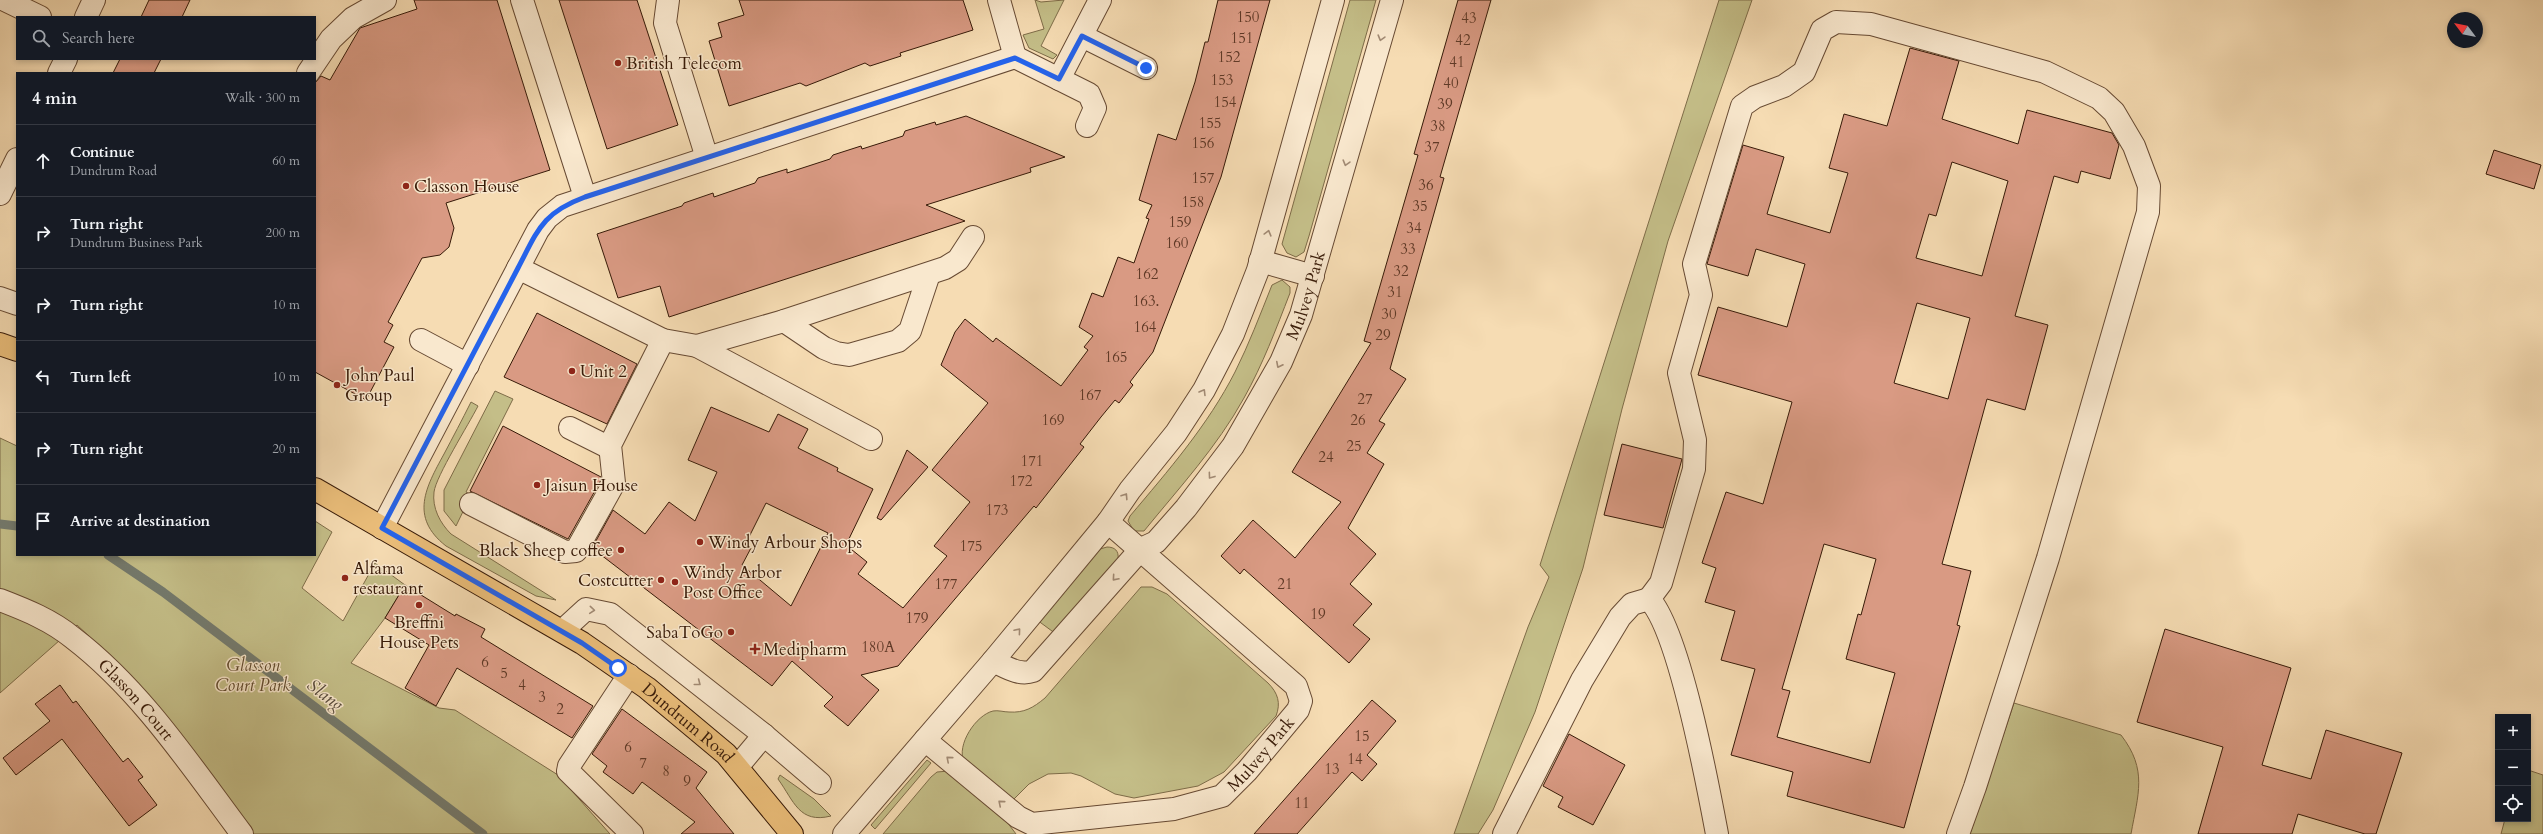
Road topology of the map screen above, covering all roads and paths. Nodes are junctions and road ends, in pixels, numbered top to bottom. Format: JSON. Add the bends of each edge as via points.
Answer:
{"nodes":[{"id":1,"x":6,"y":0,"type":"edge"},
{"id":2,"x":94,"y":0,"type":"edge"},
{"id":3,"x":385,"y":0,"type":"edge"},
{"id":4,"x":522,"y":0,"type":"edge"},
{"id":5,"x":668,"y":0,"type":"edge"},
{"id":6,"x":999,"y":0,"type":"edge"},
{"id":7,"x":1100,"y":0,"type":"edge"},
{"id":8,"x":1333,"y":0,"type":"edge"},
{"id":9,"x":1392,"y":0,"type":"edge"},
{"id":10,"x":38,"y":16,"type":"edge"},
{"id":11,"x":86,"y":16,"type":"edge"},
{"id":12,"x":1082,"y":36,"type":"junction"},
{"id":13,"x":1015,"y":58,"type":"junction"},
{"id":14,"x":66,"y":60,"type":"edge"},
{"id":15,"x":1146,"y":68,"type":"dead end"},
{"id":16,"x":60,"y":72,"type":"edge"},
{"id":17,"x":309,"y":72,"type":"edge"},
{"id":18,"x":1059,"y":79,"type":"junction"},
{"id":19,"x":1087,"y":126,"type":"dead end"},
{"id":20,"x":707,"y":158,"type":"junction"},
{"id":21,"x":16,"y":161,"type":"edge"},
{"id":22,"x":0,"y":194,"type":"edge"},
{"id":23,"x":585,"y":197,"type":"junction"},
{"id":24,"x":973,"y":237,"type":"dead end"},
{"id":25,"x":1260,"y":261,"type":"junction"},
{"id":26,"x":518,"y":268,"type":"junction"},
{"id":27,"x":929,"y":274,"type":"junction"},
{"id":28,"x":1313,"y":276,"type":"junction"},
{"id":29,"x":0,"y":298,"type":"edge"},
{"id":30,"x":16,"y":304,"type":"edge"},
{"id":31,"x":784,"y":321,"type":"junction"},
{"id":32,"x":421,"y":340,"type":"dead end"},
{"id":33,"x":663,"y":340,"type":"junction"},
{"id":34,"x":0,"y":344,"type":"edge"},
{"id":35,"x":697,"y":346,"type":"junction"},
{"id":36,"x":16,"y":350,"type":"edge"},
{"id":37,"x":468,"y":365,"type":"junction"},
{"id":38,"x":570,"y":428,"type":"dead end"},
{"id":39,"x":871,"y":438,"type":"dead end"},
{"id":40,"x":610,"y":448,"type":"junction"},
{"id":41,"x":316,"y":490,"type":"edge"},
{"id":42,"x":471,"y":504,"type":"dead end"},
{"id":43,"x":1108,"y":522,"type":"junction"},
{"id":44,"x":382,"y":528,"type":"junction"},
{"id":45,"x":1141,"y":549,"type":"junction"},
{"id":46,"x":1649,"y":599,"type":"junction"},
{"id":47,"x":0,"y":600,"type":"edge"},
{"id":48,"x":562,"y":631,"type":"junction"},
{"id":49,"x":993,"y":661,"type":"junction"},
{"id":50,"x":629,"y":675,"type":"junction"},
{"id":51,"x":764,"y":735,"type":"junction"},
{"id":52,"x":925,"y":740,"type":"junction"},
{"id":53,"x":738,"y":766,"type":"junction"},
{"id":54,"x":820,"y":783,"type":"dead end"},
{"id":55,"x":242,"y":834,"type":"edge"},
{"id":56,"x":632,"y":834,"type":"edge"},
{"id":57,"x":792,"y":834,"type":"edge"},
{"id":58,"x":844,"y":834,"type":"edge"},
{"id":59,"x":1504,"y":834,"type":"edge"},
{"id":60,"x":1717,"y":834,"type":"edge"},
{"id":61,"x":1958,"y":834,"type":"edge"}],
"edges":[{"from":1,"to":10,"type":"street"},
{"from":2,"to":11,"type":"street"},
{"from":3,"to":17,"type":"street","via":[[353,18],[331,39]]},
{"from":4,"to":23,"type":"street"},
{"from":5,"to":20,"type":"street","via":[[665,22]]},
{"from":6,"to":13,"type":"street"},
{"from":7,"to":12,"type":"street"},
{"from":25,"to":8,"type":"street","one_way":true},
{"from":9,"to":28,"type":"street","name":"Mulvey Park","one_way":true},
{"from":12,"to":15,"type":"street"},
{"from":12,"to":18,"type":"street"},
{"from":13,"to":18,"type":"street"},
{"from":13,"to":20,"type":"street"},
{"from":14,"to":16,"type":"street"},
{"from":18,"to":19,"type":"street","via":[[1089,94],[1094,101],[1095,108]]},
{"from":20,"to":23,"type":"street"},
{"from":21,"to":22,"type":"street"},
{"from":23,"to":26,"type":"street","via":[[562,206],[547,218]]},
{"from":24,"to":27,"type":"street","via":[[958,260]]},
{"from":25,"to":28,"type":"street"},
{"from":43,"to":25,"type":"street","one_way":true,"via":[[1176,433],[1204,390],[1241,316]]},
{"from":26,"to":33,"type":"street"},
{"from":26,"to":37,"type":"street"},
{"from":27,"to":31,"type":"street"},
{"from":27,"to":31,"type":"street","via":[[910,331],[898,341],[849,355],[836,353],[824,348]]},
{"from":28,"to":45,"type":"street","name":"Mulvey Park","one_way":true,"via":[[1301,315],[1281,362],[1243,431],[1186,508],[1156,542]]},
{"from":29,"to":30,"type":"street"},
{"from":31,"to":35,"type":"street"},
{"from":32,"to":37,"type":"street"},
{"from":33,"to":35,"type":"street"},
{"from":33,"to":40,"type":"street"},
{"from":34,"to":36,"type":"main road"},
{"from":35,"to":39,"type":"street"},
{"from":37,"to":44,"type":"street"},
{"from":38,"to":40,"type":"street"},
{"from":40,"to":42,"type":"street","via":[[614,483],[576,551],[565,552]]},
{"from":41,"to":44,"type":"main road","name":"Dundrum Road"},
{"from":43,"to":45,"type":"street","name":"Mulvey Park"},
{"from":49,"to":43,"type":"street","one_way":true},
{"from":44,"to":48,"type":"main road","name":"Dundrum Road"},
{"from":45,"to":49,"type":"street","name":"Mulvey Park","one_way":true,"via":[[1034,671],[1018,672]]},
{"from":45,"to":52,"type":"street","name":"Mulvey Park","one_way":true,"via":[[1296,686],[1301,700],[1300,705],[1247,771],[1222,796],[1174,809],[1032,824],[1018,817]]},
{"from":46,"to":59,"type":"street","via":[[1632,604],[1620,617],[1582,680]]},
{"from":46,"to":60,"type":"street","via":[[1656,606],[1671,643],[1687,697]]},
{"from":46,"to":61,"type":"street","via":[[1661,583],[1694,469],[1695,440],[1679,372],[1701,295],[1694,264],[1742,106],[1755,97],[1784,86],[1804,72],[1822,30],[1836,22],[1871,24],[2045,72],[2099,98],[2114,112],[2134,146],[2149,186],[2148,212],[2048,558]]},
{"from":47,"to":55,"type":"street","name":"Glasson Court","via":[[36,615],[73,637],[93,655],[161,728]]},
{"from":48,"to":50,"type":"main road","name":"Dundrum Road"},
{"from":48,"to":51,"type":"street","one_way":true,"via":[[586,609],[610,614]]},
{"from":49,"to":52,"type":"street"},
{"from":50,"to":53,"type":"main road","name":"Dundrum Road","via":[[691,723]]},
{"from":50,"to":56,"type":"street","via":[[568,771]]},
{"from":51,"to":53,"type":"street"},
{"from":51,"to":54,"type":"street"},
{"from":52,"to":58,"type":"street"},
{"from":53,"to":57,"type":"main road","name":"Dundrum Road"}]}
